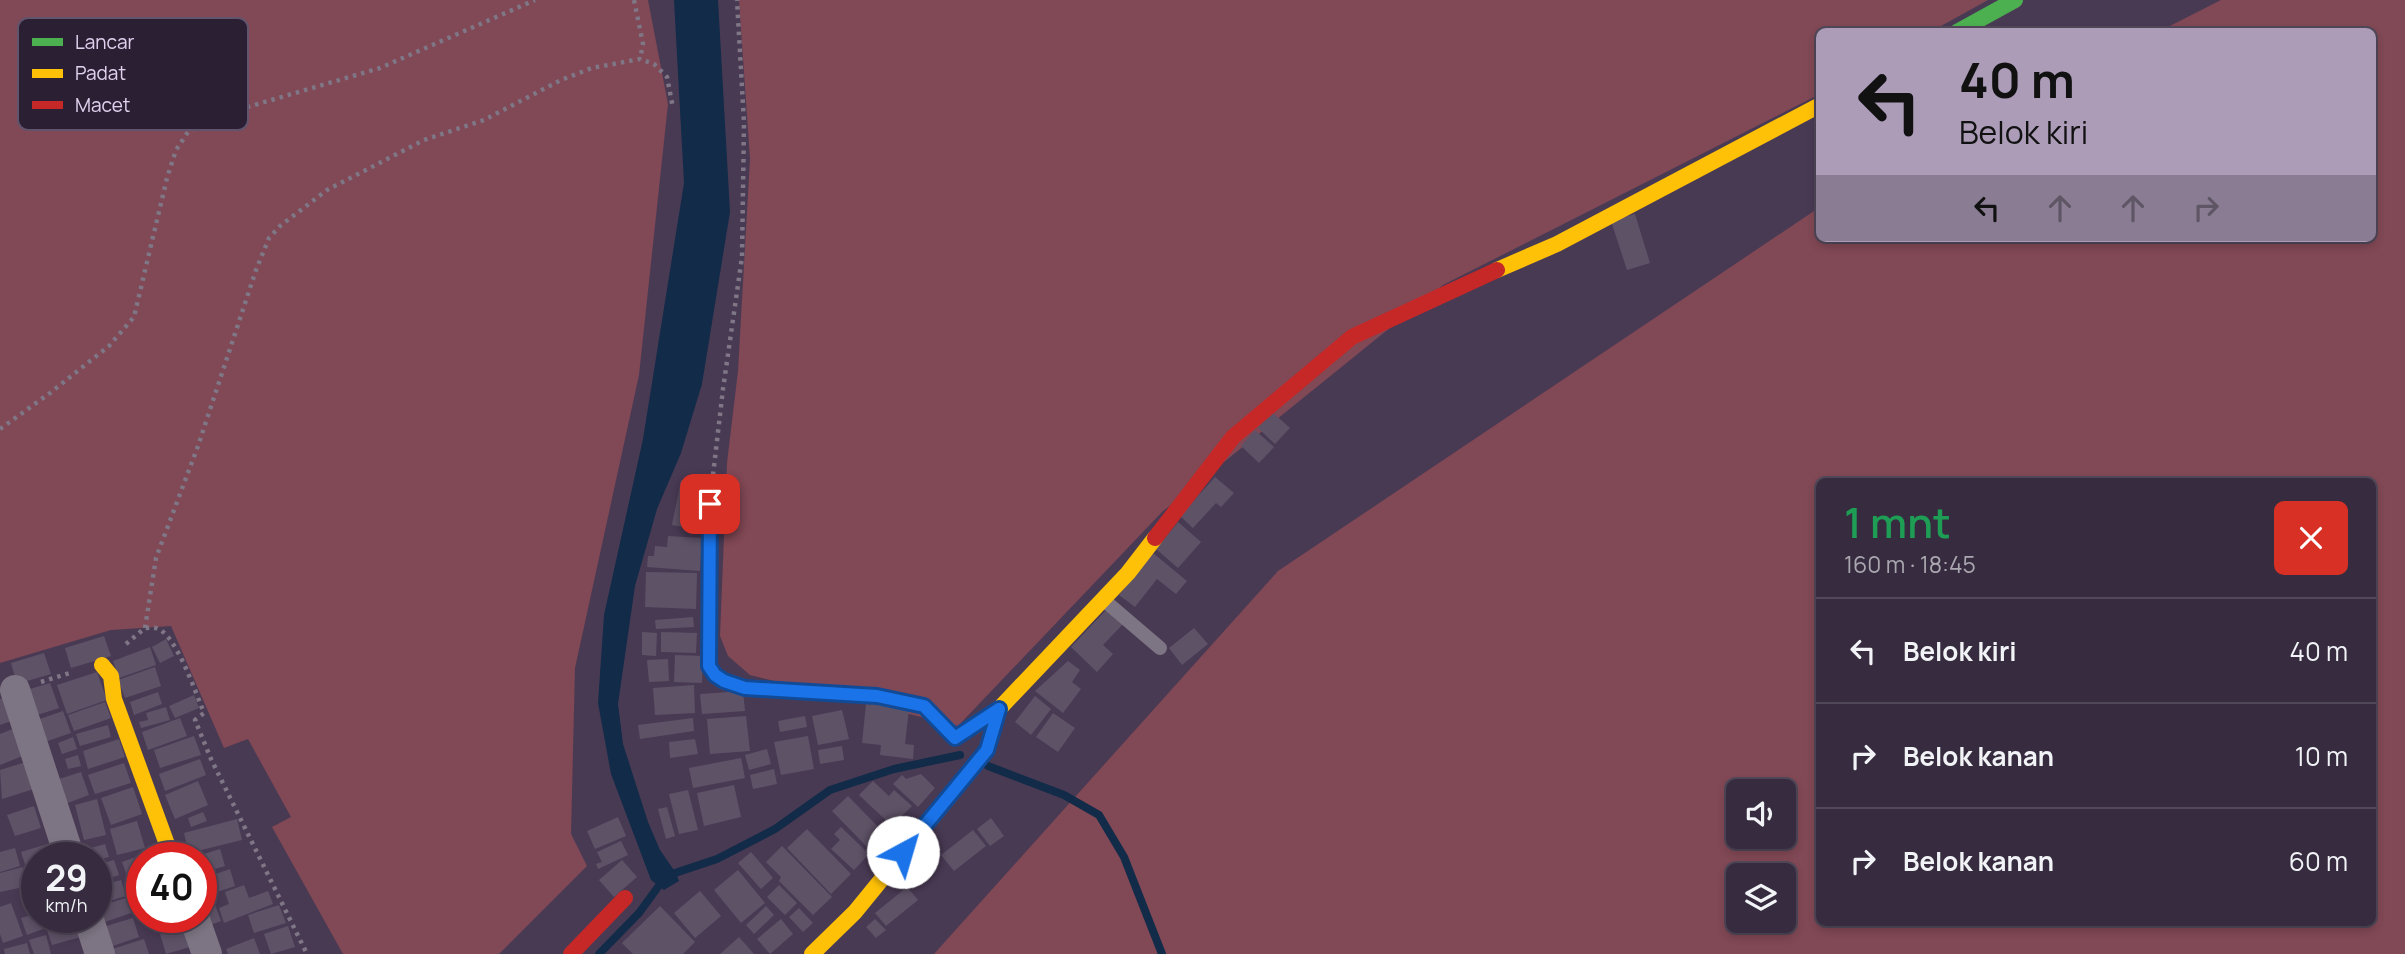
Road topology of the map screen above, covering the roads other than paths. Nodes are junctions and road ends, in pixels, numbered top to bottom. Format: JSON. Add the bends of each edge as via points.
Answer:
{"nodes":[{"id":1,"x":2015,"y":0,"type":"edge"},
{"id":2,"x":1964,"y":28,"type":"edge"},
{"id":3,"x":1816,"y":107,"type":"edge"},
{"id":4,"x":710,"y":504,"type":"road end"},
{"id":5,"x":1104,"y":600,"type":"junction"},
{"id":6,"x":1160,"y":648,"type":"dead end"},
{"id":7,"x":102,"y":665,"type":"road end"},
{"id":8,"x":15,"y":690,"type":"road end"},
{"id":9,"x":999,"y":709,"type":"junction"},
{"id":10,"x":65,"y":842,"type":"edge"},
{"id":11,"x":166,"y":842,"type":"edge"},
{"id":12,"x":625,"y":898,"type":"dead end"},
{"id":13,"x":93,"y":933,"type":"edge"},
{"id":14,"x":196,"y":933,"type":"edge"},
{"id":15,"x":198,"y":952,"type":"edge"},
{"id":16,"x":100,"y":954,"type":"edge"},
{"id":17,"x":571,"y":954,"type":"edge"},
{"id":18,"x":812,"y":954,"type":"edge"}],
"edges":[{"from":1,"to":2,"type":"street"},
{"from":3,"to":5,"type":"street","via":[[1557,244],[1352,337],[1233,437]]},
{"from":4,"to":9,"type":"street","via":[[709,666],[715,675],[745,688],[877,696],[924,706],[955,738]]},
{"from":5,"to":6,"type":"lane"},
{"from":5,"to":9,"type":"street"},
{"from":7,"to":11,"type":"street","via":[[111,676],[114,699]]},
{"from":8,"to":10,"type":"street"},
{"from":9,"to":18,"type":"street","via":[[987,750],[855,912]]},
{"from":12,"to":17,"type":"street"},
{"from":13,"to":16,"type":"street"},
{"from":14,"to":15,"type":"street"}]}
